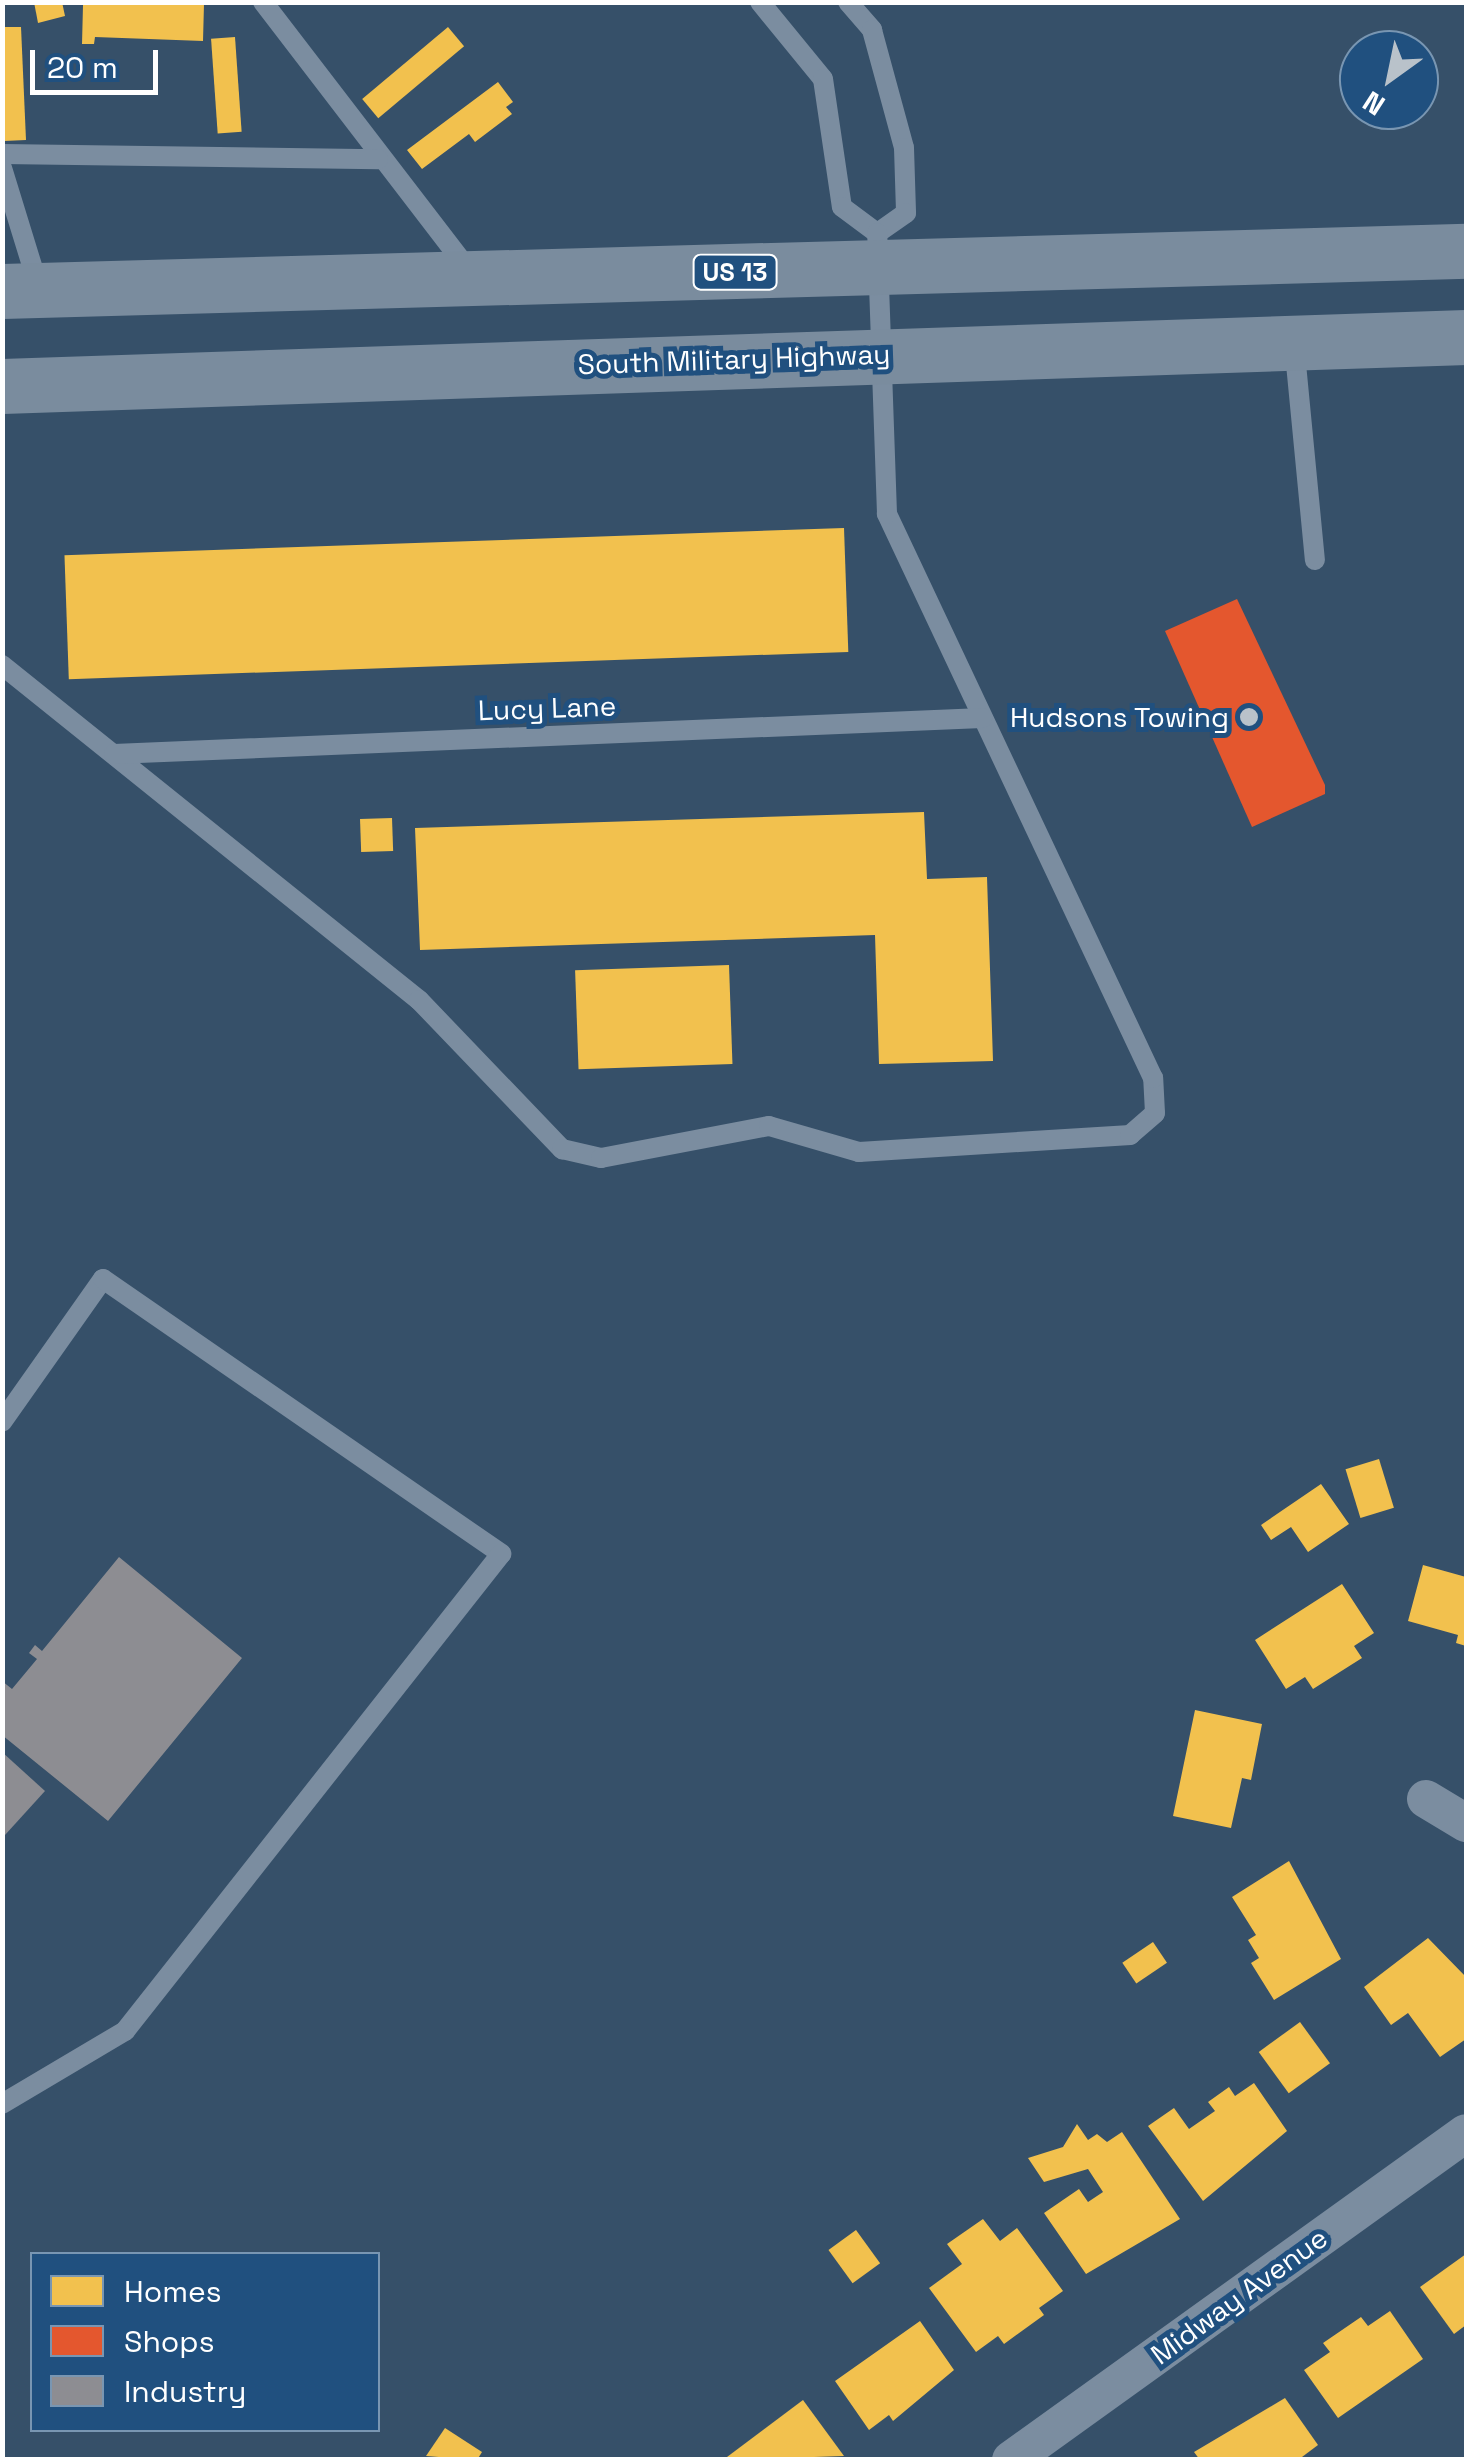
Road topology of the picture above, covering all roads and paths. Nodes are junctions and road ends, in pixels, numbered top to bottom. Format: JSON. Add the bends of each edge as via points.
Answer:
{"nodes":[{"id":1,"x":263,"y":2,"type":"edge"},
{"id":2,"x":760,"y":2,"type":"edge"},
{"id":3,"x":848,"y":2,"type":"edge"},
{"id":4,"x":2,"y":154,"type":"edge"},
{"id":5,"x":378,"y":160,"type":"junction"},
{"id":6,"x":2,"y":168,"type":"edge"},
{"id":7,"x":877,"y":250,"type":"junction"},
{"id":8,"x":1466,"y":251,"type":"edge"},
{"id":9,"x":478,"y":281,"type":"junction"},
{"id":10,"x":21,"y":290,"type":"edge"},
{"id":11,"x":1466,"y":336,"type":"edge"},
{"id":12,"x":1294,"y":342,"type":"junction"},
{"id":13,"x":878,"y":354,"type":"junction"},
{"id":14,"x":2,"y":386,"type":"edge"},
{"id":15,"x":1314,"y":560,"type":"dead end"},
{"id":16,"x":2,"y":664,"type":"edge"},
{"id":17,"x":982,"y":718,"type":"junction"},
{"id":18,"x":114,"y":754,"type":"junction"},
{"id":19,"x":2,"y":1422,"type":"edge"},
{"id":20,"x":1426,"y":1799,"type":"dead end"},
{"id":21,"x":1466,"y":1823,"type":"edge"},
{"id":22,"x":2,"y":2104,"type":"edge"},
{"id":23,"x":1466,"y":2133,"type":"edge"},
{"id":24,"x":1011,"y":2460,"type":"edge"}],
"edges":[{"from":1,"to":5,"type":"lane"},
{"from":2,"to":7,"type":"lane","via":[[823,79],[842,207]]},
{"from":3,"to":7,"type":"lane","via":[[872,30],[904,148],[906,213]]},
{"from":4,"to":5,"type":"lane"},
{"from":5,"to":9,"type":"lane"},
{"from":6,"to":10,"type":"lane"},
{"from":7,"to":8,"type":"main road","number":"US 13"},
{"from":7,"to":9,"type":"main road","number":"US 13"},
{"from":7,"to":13,"type":"lane"},
{"from":9,"to":10,"type":"main road","number":"US 13"},
{"from":11,"to":12,"type":"main road","name":"South Military Highway"},
{"from":12,"to":13,"type":"main road","name":"South Military Highway"},
{"from":12,"to":15,"type":"lane"},
{"from":13,"to":14,"type":"main road","name":"South Military Highway"},
{"from":13,"to":17,"type":"lane","via":[[887,514]]},
{"from":16,"to":18,"type":"lane"},
{"from":17,"to":18,"type":"lane","name":"Lucy Lane"},
{"from":17,"to":18,"type":"lane","via":[[1153,1078],[1155,1113],[1130,1135],[859,1152],[770,1126],[601,1158],[562,1150],[419,1000]]},
{"from":19,"to":22,"type":"lane","via":[[102,1279],[501,1554],[125,2031]]},
{"from":20,"to":21,"type":"street"},
{"from":23,"to":24,"type":"street","name":"Midway Avenue"}]}
